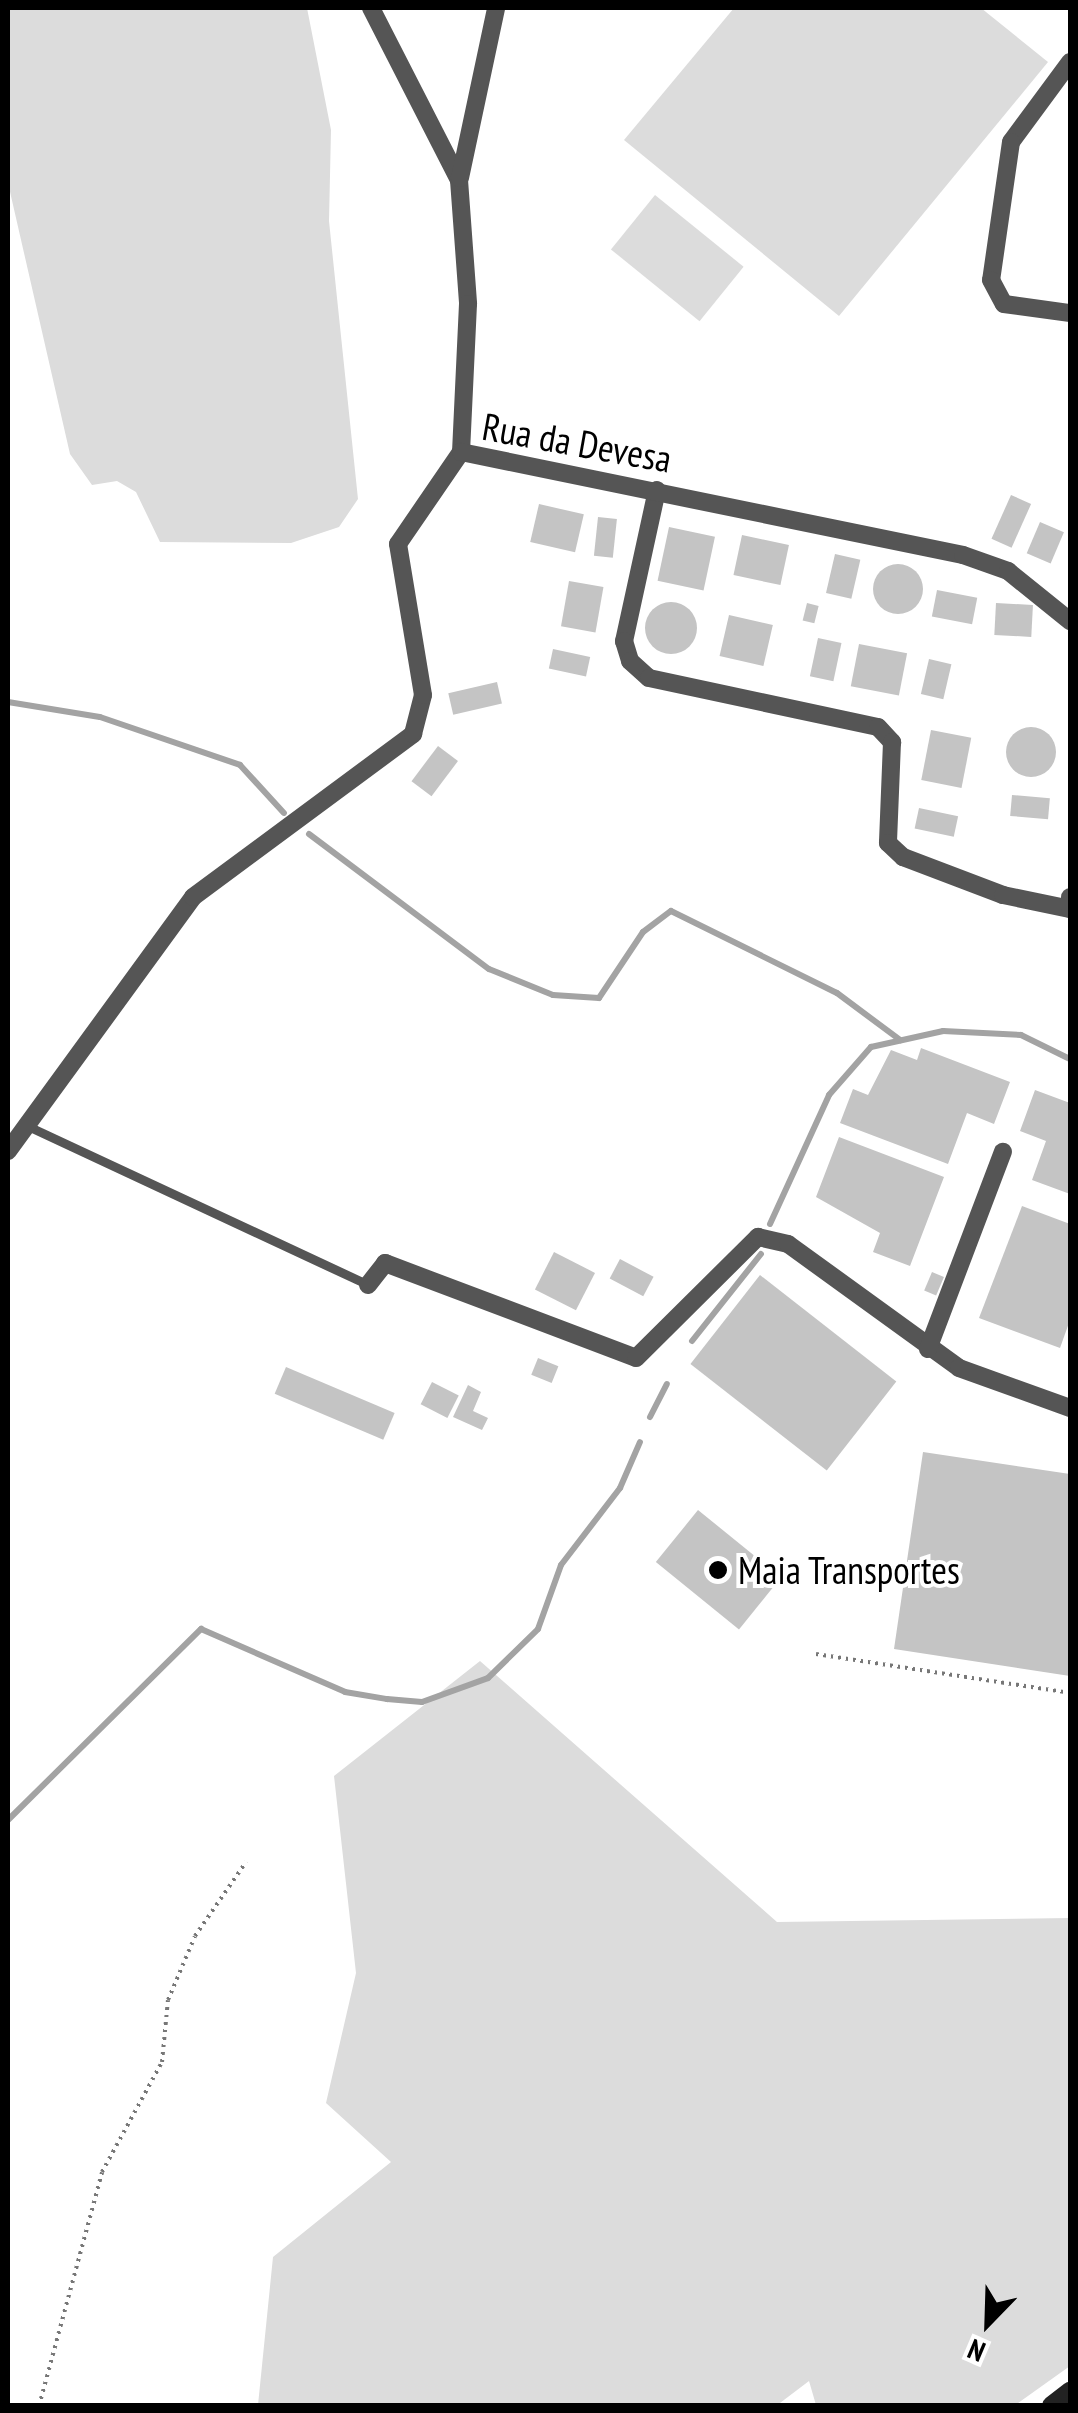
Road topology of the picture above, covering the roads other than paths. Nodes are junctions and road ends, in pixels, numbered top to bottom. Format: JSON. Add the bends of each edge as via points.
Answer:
{"nodes":[{"id":1,"x":371,"y":8,"type":"edge"},
{"id":2,"x":496,"y":8,"type":"edge"},
{"id":3,"x":1070,"y":62,"type":"edge"},
{"id":4,"x":459,"y":180,"type":"junction"},
{"id":5,"x":1070,"y":312,"type":"edge"},
{"id":6,"x":461,"y":452,"type":"junction"},
{"id":7,"x":657,"y":490,"type":"junction"},
{"id":8,"x":1070,"y":620,"type":"edge"},
{"id":9,"x":1070,"y":898,"type":"edge"},
{"id":10,"x":32,"y":1128,"type":"junction"},
{"id":11,"x":8,"y":1152,"type":"edge"},
{"id":12,"x":1002,"y":1152,"type":"dead end"},
{"id":13,"x":368,"y":1285,"type":"joint"},
{"id":14,"x":928,"y":1349,"type":"junction"},
{"id":15,"x":1070,"y":1408,"type":"edge"},
{"id":16,"x":1070,"y":2392,"type":"edge"},
{"id":17,"x":1052,"y":2406,"type":"edge"}],
"edges":[{"from":1,"to":4,"type":"street"},
{"from":2,"to":4,"type":"street"},
{"from":3,"to":5,"type":"street","via":[[1011,142],[991,280],[1004,304]]},
{"from":4,"to":6,"type":"street","via":[[468,304]]},
{"from":6,"to":7,"type":"street","name":"Rua da Devesa"},
{"from":6,"to":10,"type":"street","name":"Rua da Devesa","via":[[398,544],[424,695],[412,734],[193,897]]},
{"from":7,"to":8,"type":"street","name":"Rua da Devesa","via":[[963,554],[1008,571]]},
{"from":7,"to":9,"type":"street","via":[[624,641],[630,661],[648,678],[878,727],[892,742],[888,843],[903,857],[1003,895],[1070,909]]},
{"from":10,"to":11,"type":"street","name":"Rua da Devesa"},
{"from":10,"to":13,"type":"lane"},
{"from":12,"to":14,"type":"street"},
{"from":13,"to":14,"type":"street","via":[[385,1263],[636,1358],[758,1237],[788,1244]]},
{"from":14,"to":15,"type":"street"},
{"from":16,"to":17,"type":"street"}]}
